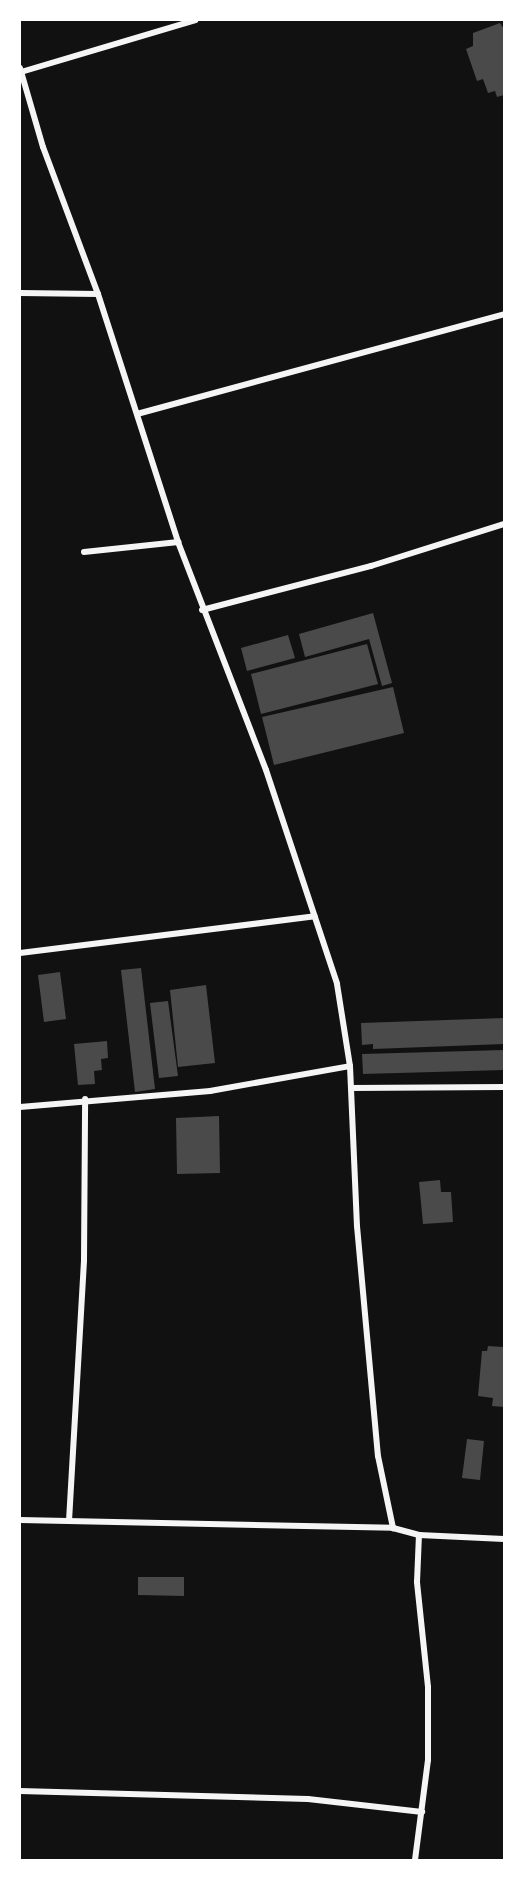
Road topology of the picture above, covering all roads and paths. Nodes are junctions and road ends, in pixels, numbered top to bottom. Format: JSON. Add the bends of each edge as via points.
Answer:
{"nodes":[{"id":1,"x":195,"y":20,"type":"edge"},
{"id":2,"x":20,"y":70,"type":"edge"},
{"id":3,"x":20,"y":293,"type":"edge"},
{"id":4,"x":98,"y":294,"type":"junction"},
{"id":5,"x":504,"y":314,"type":"edge"},
{"id":6,"x":137,"y":414,"type":"junction"},
{"id":7,"x":504,"y":524,"type":"edge"},
{"id":8,"x":178,"y":542,"type":"junction"},
{"id":9,"x":84,"y":552,"type":"dead end"},
{"id":10,"x":202,"y":610,"type":"junction"},
{"id":11,"x":315,"y":916,"type":"junction"},
{"id":12,"x":20,"y":953,"type":"edge"},
{"id":13,"x":350,"y":1066,"type":"junction"},
{"id":14,"x":351,"y":1088,"type":"junction"},
{"id":15,"x":504,"y":1088,"type":"edge"},
{"id":16,"x":85,"y":1099,"type":"junction"},
{"id":17,"x":20,"y":1107,"type":"edge"},
{"id":18,"x":20,"y":1520,"type":"edge"},
{"id":19,"x":69,"y":1521,"type":"junction"},
{"id":20,"x":393,"y":1528,"type":"junction"},
{"id":21,"x":419,"y":1534,"type":"junction"},
{"id":22,"x":504,"y":1539,"type":"edge"},
{"id":23,"x":20,"y":1791,"type":"edge"},
{"id":24,"x":422,"y":1812,"type":"junction"},
{"id":25,"x":415,"y":1860,"type":"edge"}],
"edges":[{"from":1,"to":2,"type":"street"},
{"from":2,"to":4,"type":"street","via":[[43,147]]},
{"from":3,"to":4,"type":"street"},
{"from":4,"to":6,"type":"street"},
{"from":5,"to":6,"type":"street"},
{"from":6,"to":8,"type":"street"},
{"from":7,"to":10,"type":"street","via":[[371,566]]},
{"from":8,"to":9,"type":"street"},
{"from":8,"to":10,"type":"street"},
{"from":10,"to":11,"type":"street","via":[[253,733]]},
{"from":11,"to":12,"type":"street"},
{"from":11,"to":13,"type":"street","via":[[337,984]]},
{"from":13,"to":14,"type":"street"},
{"from":13,"to":16,"type":"street","via":[[210,1090]]},
{"from":14,"to":15,"type":"street"},
{"from":14,"to":20,"type":"street","via":[[357,1226],[378,1456]]},
{"from":16,"to":17,"type":"street"},
{"from":16,"to":19,"type":"street","via":[[84,1260]]},
{"from":18,"to":19,"type":"street"},
{"from":19,"to":20,"type":"street"},
{"from":20,"to":21,"type":"street"},
{"from":21,"to":22,"type":"street"},
{"from":21,"to":24,"type":"street","via":[[418,1595],[428,1687],[428,1760]]},
{"from":23,"to":24,"type":"street","via":[[308,1799]]},
{"from":24,"to":25,"type":"street"}]}
